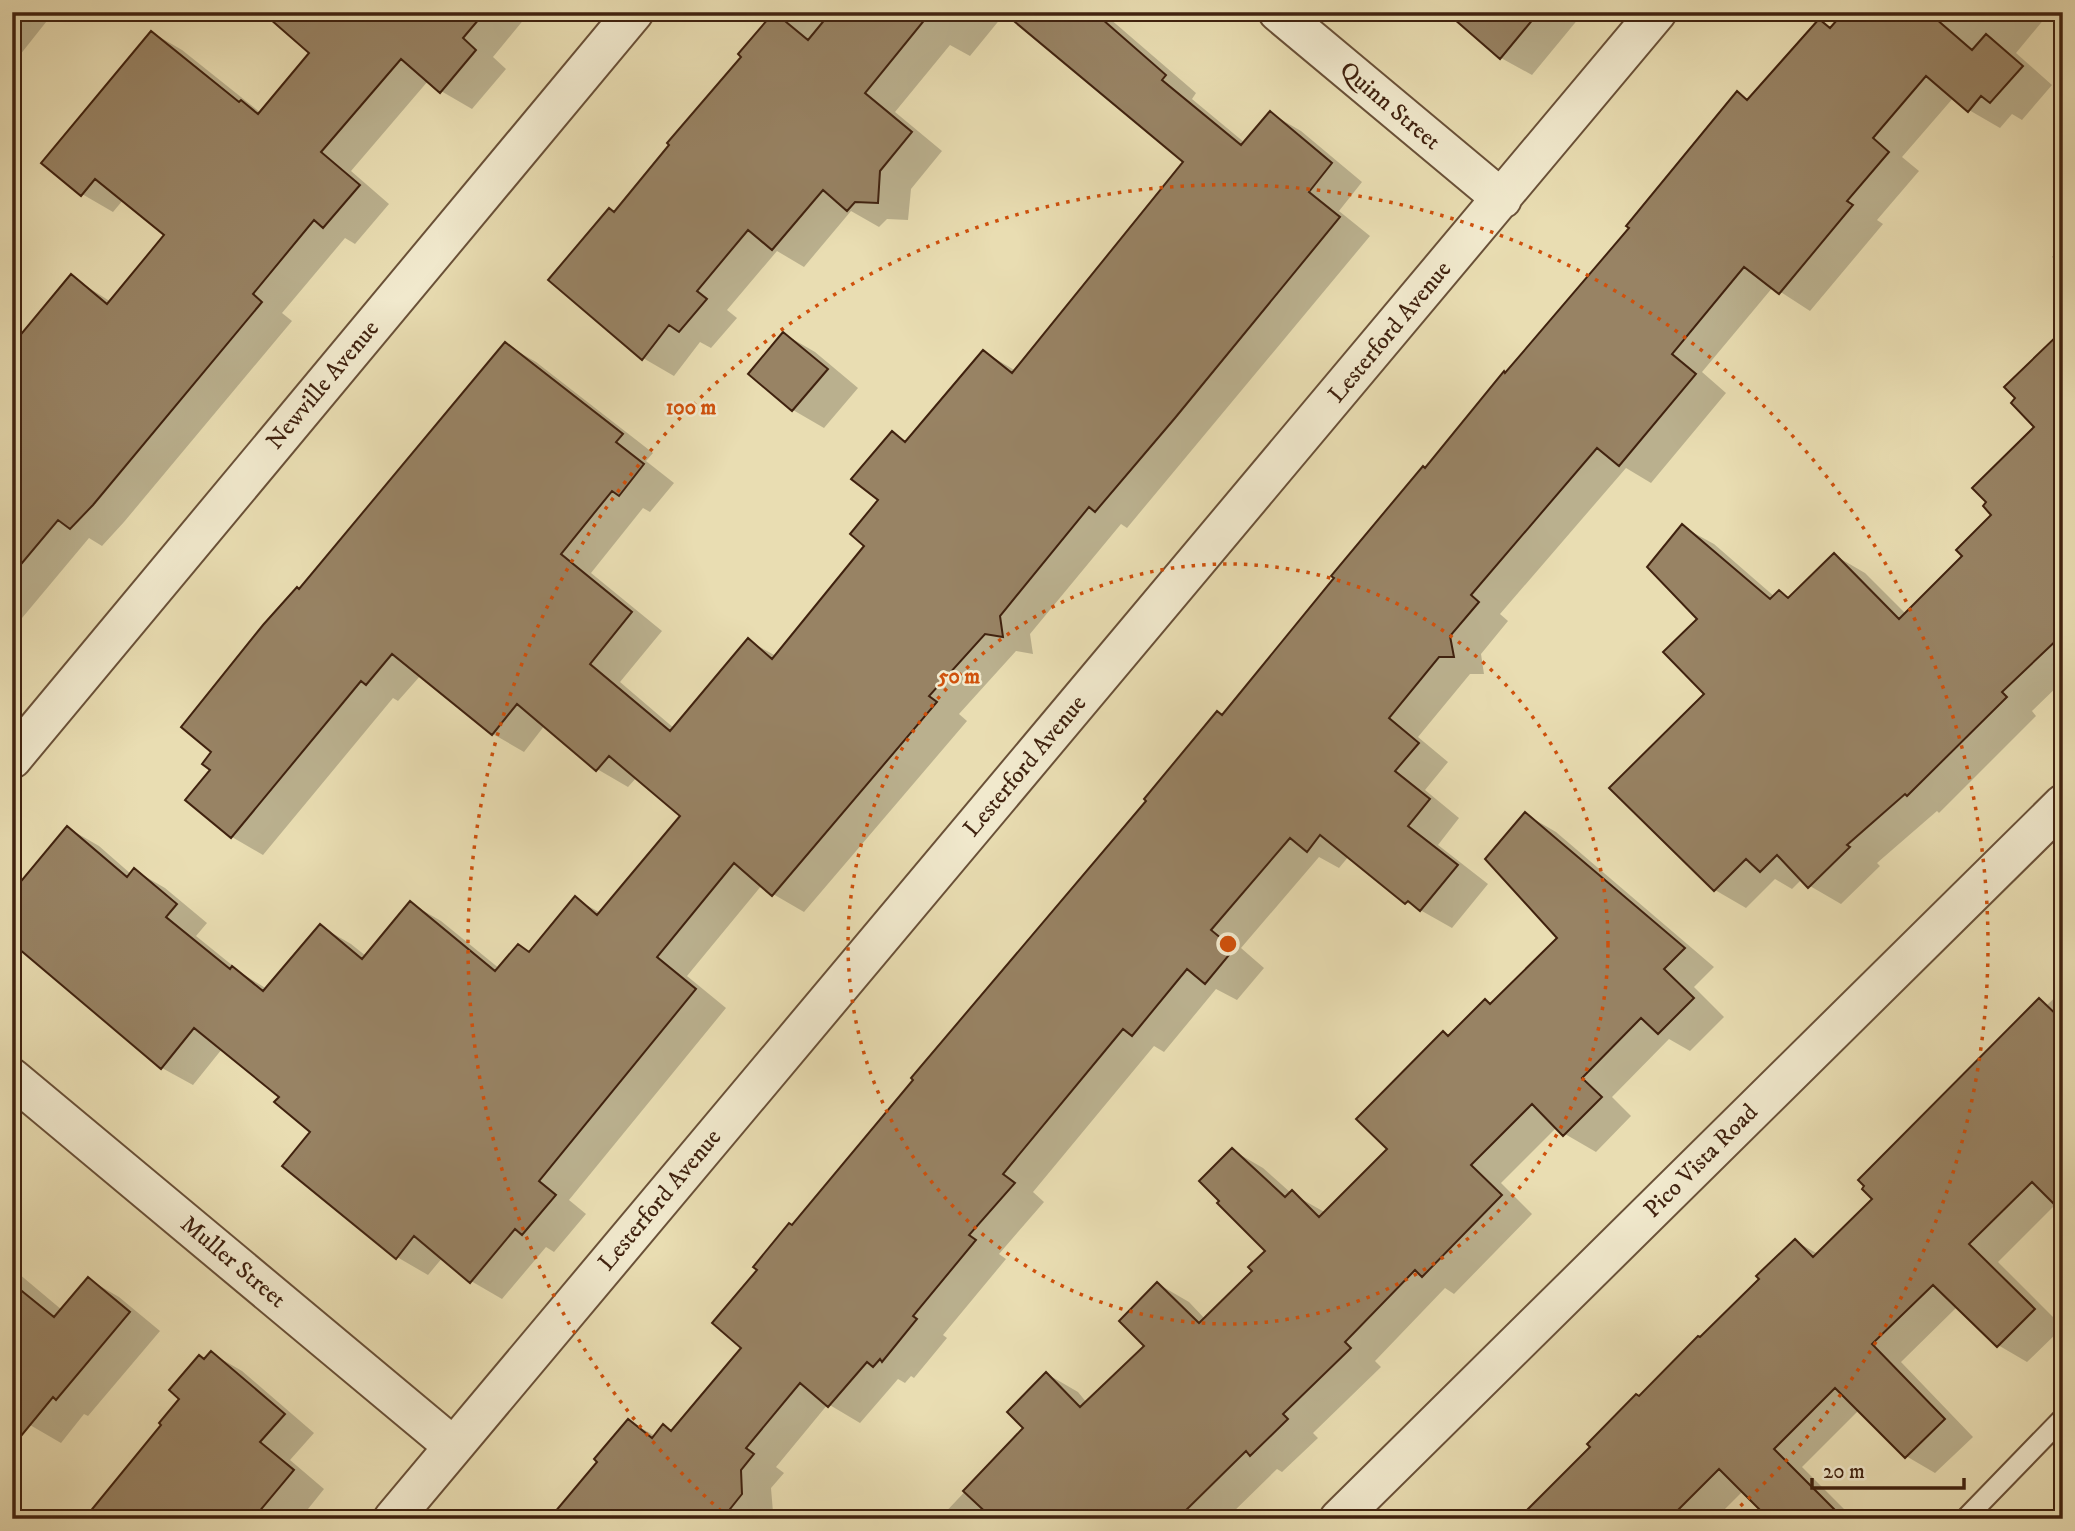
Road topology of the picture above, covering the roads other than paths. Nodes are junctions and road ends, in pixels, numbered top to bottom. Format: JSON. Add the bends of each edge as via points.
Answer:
{"nodes":[{"id":1,"x":634,"y":12,"type":"edge"},
{"id":2,"x":1278,"y":12,"type":"edge"},
{"id":3,"x":1657,"y":12,"type":"edge"},
{"id":4,"x":1502,"y":199,"type":"junction"},
{"id":5,"x":12,"y":759,"type":"edge"},
{"id":6,"x":2063,"y":804,"type":"edge"},
{"id":7,"x":12,"y":1078,"type":"edge"},
{"id":8,"x":2063,"y":1418,"type":"edge"},
{"id":9,"x":453,"y":1446,"type":"junction"},
{"id":10,"x":393,"y":1519,"type":"edge"},
{"id":11,"x":1339,"y":1519,"type":"edge"},
{"id":12,"x":1965,"y":1519,"type":"edge"}],
"edges":[{"from":1,"to":5,"type":"street","name":"Newville Avenue"},
{"from":2,"to":4,"type":"street","name":"Quinn Street"},
{"from":3,"to":4,"type":"street","name":"Lesterford Avenue"},
{"from":4,"to":9,"type":"street","name":"Lesterford Avenue"},
{"from":6,"to":11,"type":"street","name":"Pico Vista Road"},
{"from":7,"to":9,"type":"street","name":"Muller Street"},
{"from":8,"to":12,"type":"lane"},
{"from":9,"to":10,"type":"street","name":"Lesterford Avenue"}]}
